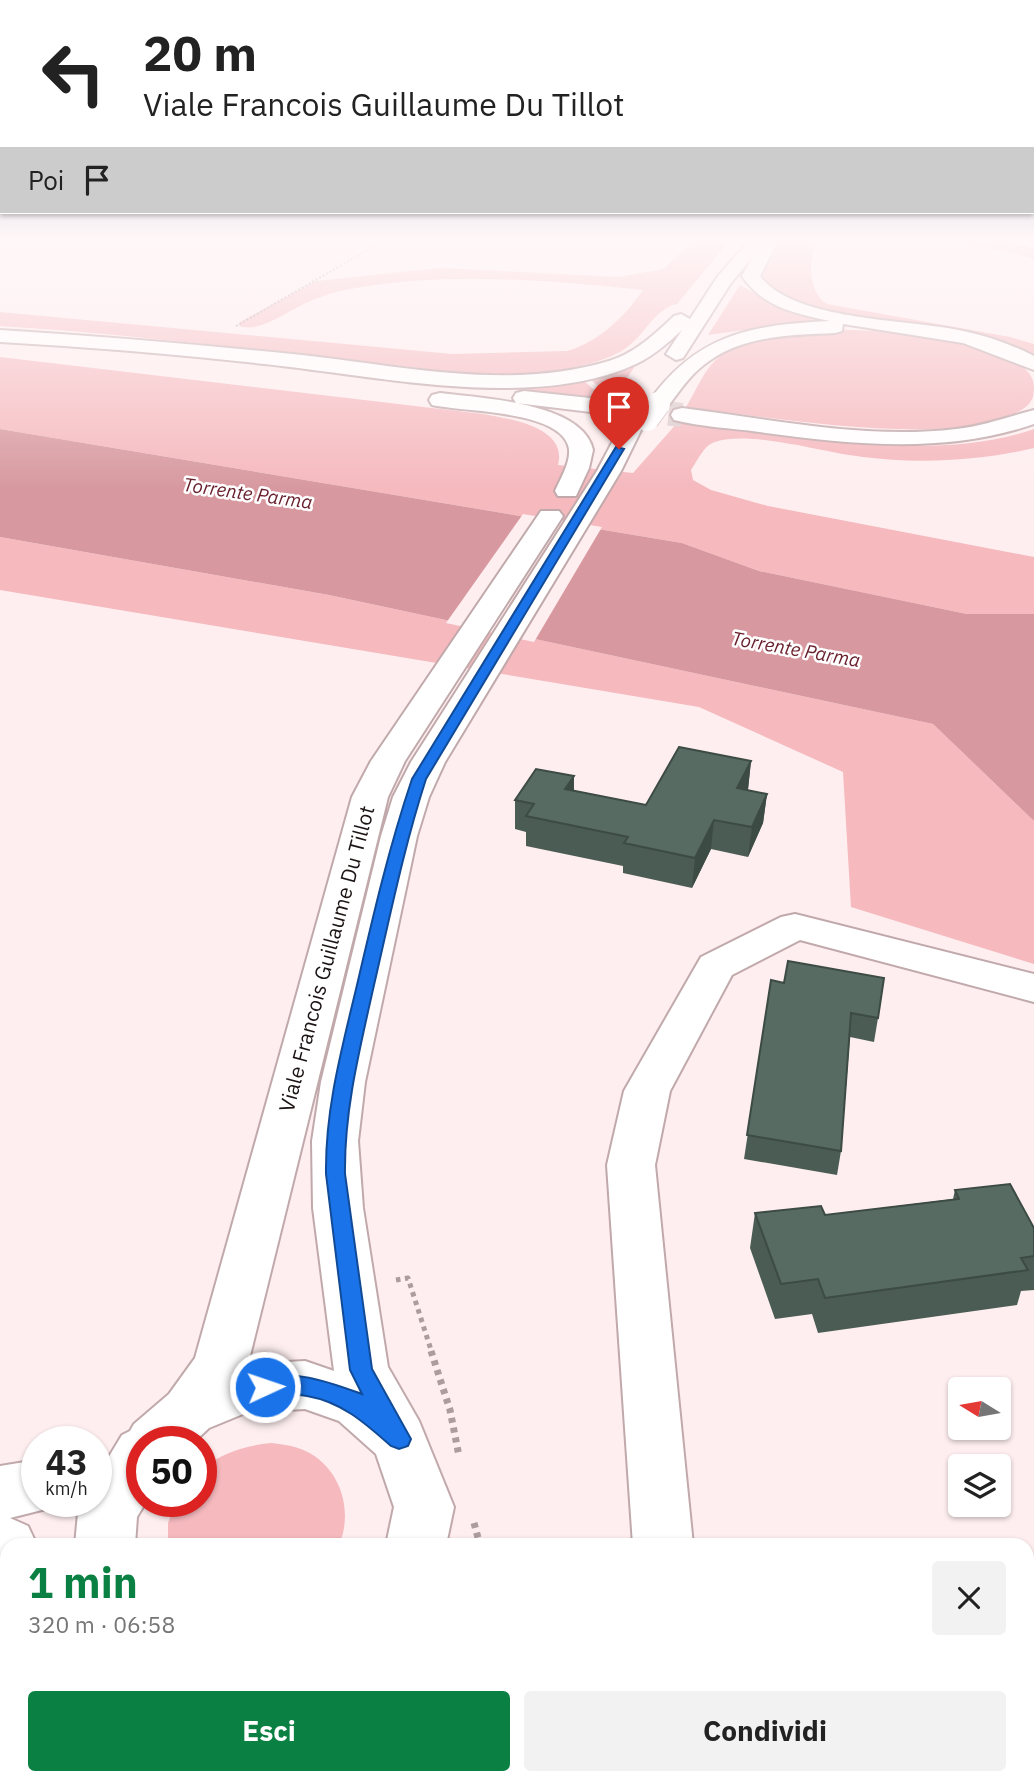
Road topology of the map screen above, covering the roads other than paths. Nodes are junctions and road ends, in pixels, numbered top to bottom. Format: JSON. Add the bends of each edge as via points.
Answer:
{"nodes":[{"id":1,"x":679,"y":322,"type":"edge"},
{"id":2,"x":680,"y":322,"type":"edge"},
{"id":3,"x":697,"y":322,"type":"edge"},
{"id":4,"x":872,"y":322,"type":"edge"},
{"id":5,"x":893,"y":326,"type":"junction"},
{"id":6,"x":0,"y":338,"type":"edge"},
{"id":7,"x":0,"y":349,"type":"edge"},
{"id":8,"x":1034,"y":364,"type":"edge"},
{"id":9,"x":153,"y":368,"type":"dead end"},
{"id":10,"x":654,"y":369,"type":"dead end"},
{"id":11,"x":424,"y":399,"type":"dead end"},
{"id":12,"x":599,"y":406,"type":"tunnel mouth"},
{"id":13,"x":639,"y":413,"type":"junction"},
{"id":14,"x":682,"y":415,"type":"tunnel mouth"},
{"id":15,"x":1034,"y":417,"type":"edge"},
{"id":16,"x":585,"y":474,"type":"junction"},
{"id":17,"x":444,"y":704,"type":"junction"},
{"id":18,"x":1034,"y":988,"type":"edge"},
{"id":19,"x":164,"y":1426,"type":"edge"},
{"id":20,"x":180,"y":1426,"type":"edge"},
{"id":21,"x":399,"y":1439,"type":"junction"},
{"id":22,"x":126,"y":1480,"type":"edge"},
{"id":23,"x":21,"y":1490,"type":"edge"},
{"id":24,"x":0,"y":1493,"type":"edge"},
{"id":25,"x":424,"y":1533,"type":"edge"},
{"id":26,"x":106,"y":1538,"type":"edge"},
{"id":27,"x":662,"y":1538,"type":"edge"}],
"edges":[{"from":1,"to":6,"type":"main road","via":[[629,360],[575,374],[518,380],[457,378],[162,346]]},
{"from":2,"to":10,"type":"main road"},
{"from":3,"to":13,"type":"main road"},
{"from":4,"to":5,"type":"main road"},
{"from":5,"to":8,"type":"main road","via":[[980,342]]},
{"from":5,"to":13,"type":"main road","via":[[801,329],[727,343],[695,362]]},
{"from":6,"to":12,"type":"main road"},
{"from":7,"to":9,"type":"main road"},
{"from":11,"to":16,"type":"main road","via":[[508,409],[551,421],[580,445]]},
{"from":13,"to":16,"type":"main road","name":"Viale Francois Guillaume Du Tillot"},
{"from":14,"to":15,"type":"main road","via":[[909,437],[978,432]]},
{"from":16,"to":17,"type":"main road","name":"Viale Francois Guillaume Du Tillot"},
{"from":16,"to":17,"type":"main road","name":"Viale Francois Guillaume Du Tillot"},
{"from":17,"to":19,"type":"main road","name":"Viale Francois Guillaume Du Tillot","via":[[379,779],[363,816],[220,1367]]},
{"from":17,"to":21,"type":"main road","name":"Viale Francois Guillaume Du Tillot","via":[[405,816],[344,1082],[335,1141],[338,1208],[361,1370]]},
{"from":18,"to":27,"type":"main road","via":[[795,926],[716,966],[647,1091],[631,1166]]},
{"from":20,"to":21,"type":"main road","via":[[245,1388],[305,1385],[358,1403]]},
{"from":21,"to":25,"type":"main road","name":"Viale Francois Guillaume Du Tillot"},
{"from":22,"to":26,"type":"main road","name":"Viale Francois Guillaume Du Tillot","via":[[108,1513]]},
{"from":23,"to":24,"type":"main road"}]}
